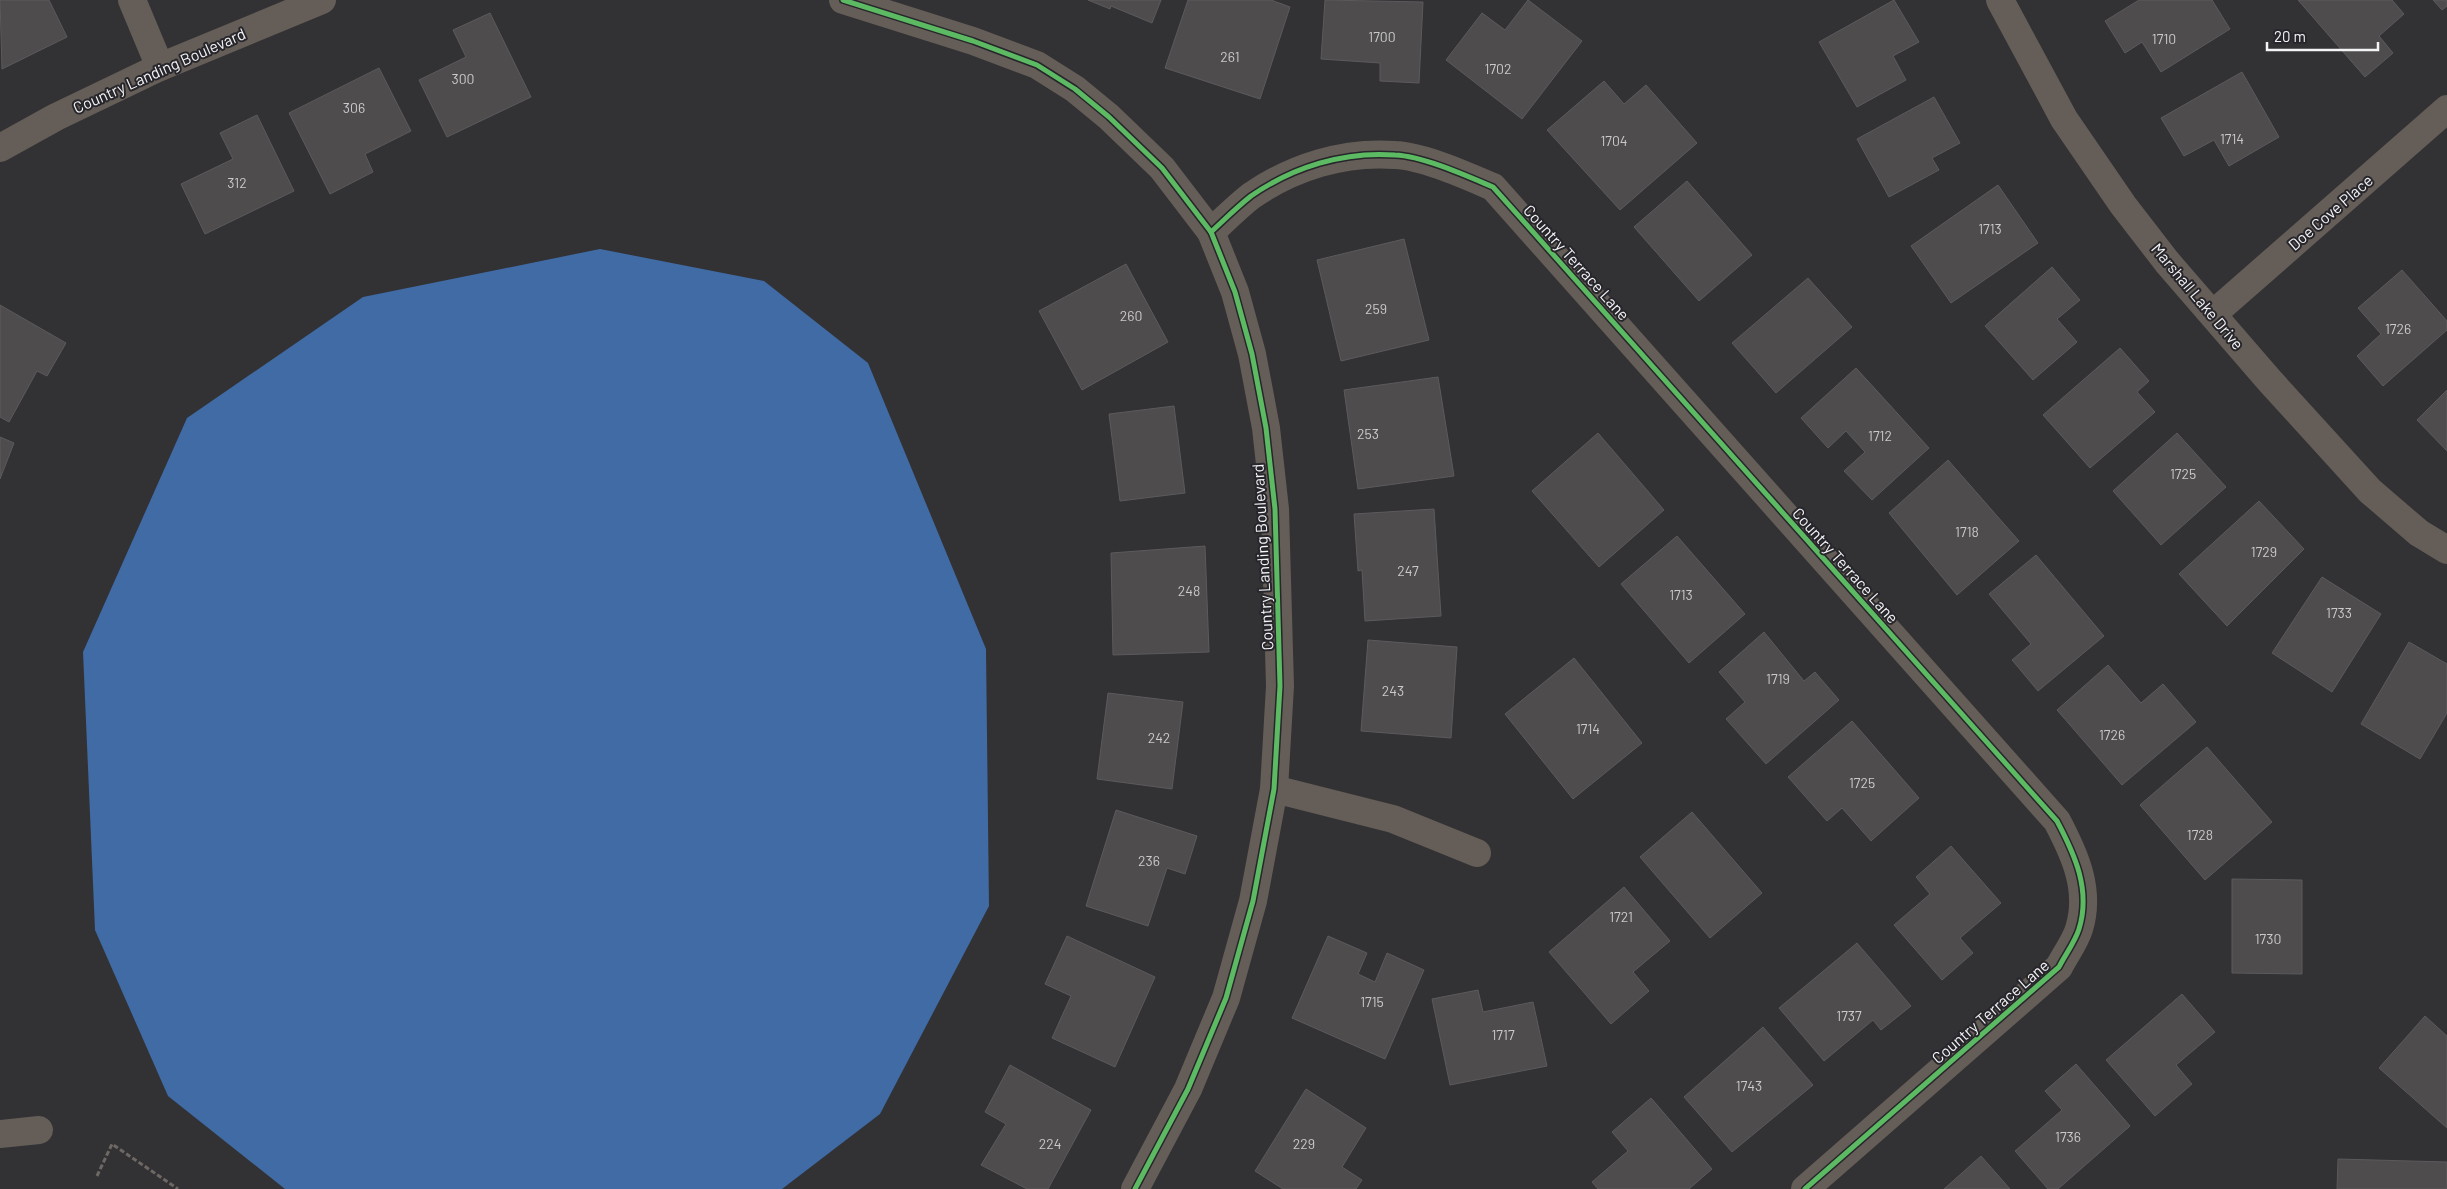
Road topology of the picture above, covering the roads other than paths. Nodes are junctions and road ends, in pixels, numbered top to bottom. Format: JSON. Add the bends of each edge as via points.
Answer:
{"nodes":[{"id":1,"x":132,"y":0,"type":"edge"},
{"id":2,"x":322,"y":0,"type":"edge"},
{"id":3,"x":843,"y":0,"type":"edge"},
{"id":4,"x":2000,"y":0,"type":"edge"},
{"id":5,"x":160,"y":67,"type":"junction"},
{"id":6,"x":2447,"y":109,"type":"edge"},
{"id":7,"x":0,"y":148,"type":"edge"},
{"id":8,"x":1211,"y":232,"type":"junction"},
{"id":9,"x":2213,"y":314,"type":"junction"},
{"id":10,"x":2447,"y":550,"type":"edge"},
{"id":11,"x":1274,"y":789,"type":"junction"},
{"id":12,"x":1476,"y":852,"type":"dead end"},
{"id":13,"x":40,"y":1130,"type":"dead end"},
{"id":14,"x":0,"y":1134,"type":"edge"},
{"id":15,"x":1135,"y":1189,"type":"edge"},
{"id":16,"x":1805,"y":1189,"type":"edge"}],
"edges":[{"from":1,"to":5,"type":"street"},
{"from":2,"to":5,"type":"street","name":"Country Landing Boulevard"},
{"from":3,"to":8,"type":"street","name":"Country Landing Boulevard","via":[[973,40],[1037,65],[1075,89],[1109,117],[1162,168]]},
{"from":4,"to":9,"type":"street","name":"Marshall Lake Drive","via":[[2064,119],[2150,240]]},
{"from":5,"to":7,"type":"street","name":"Country Landing Boulevard"},
{"from":6,"to":9,"type":"street","name":"Doe Cove Place"},
{"from":8,"to":11,"type":"street","name":"Country Landing Boulevard","via":[[1236,292],[1266,428],[1275,509],[1280,686]]},
{"from":8,"to":16,"type":"street","name":"Country Terrace Lane","via":[[1251,196],[1296,169],[1349,156],[1397,155],[1450,169],[1493,187],[2057,821],[2075,854],[2084,890],[2079,929],[2059,967]]},
{"from":9,"to":10,"type":"street","name":"Marshall Lake Drive","via":[[2370,491],[2419,533]]},
{"from":11,"to":12,"type":"street","via":[[1392,819]]},
{"from":11,"to":15,"type":"street","name":"Country Landing Boulevard","via":[[1253,900],[1226,998],[1188,1089]]},
{"from":13,"to":14,"type":"street"}]}
